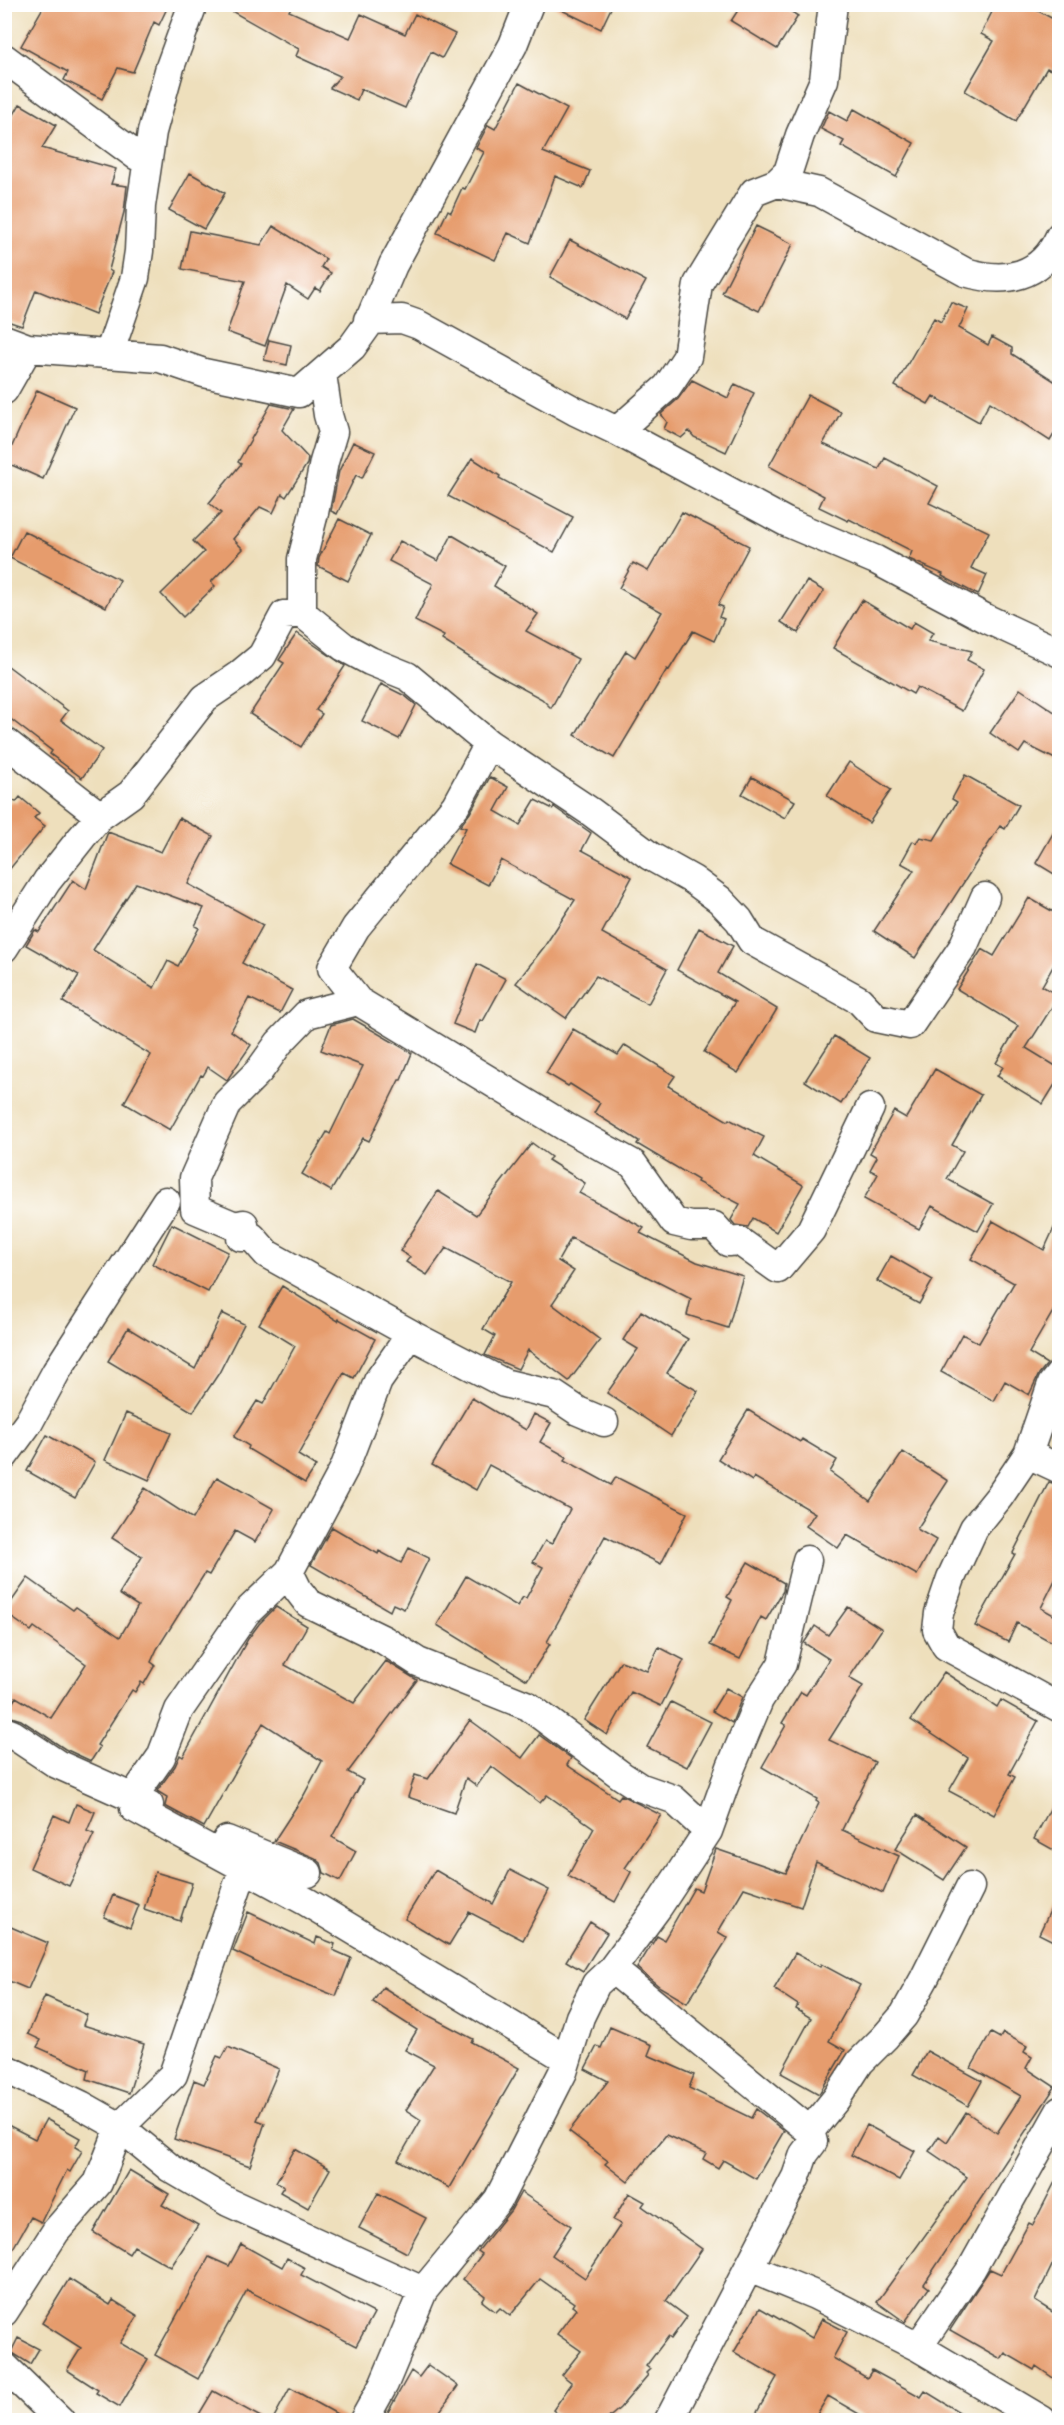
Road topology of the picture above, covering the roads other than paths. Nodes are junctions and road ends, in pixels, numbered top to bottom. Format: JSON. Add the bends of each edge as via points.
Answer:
{"nodes":[{"id":1,"x":194,"y":4,"type":"edge"},
{"id":2,"x":529,"y":4,"type":"edge"},
{"id":3,"x":833,"y":4,"type":"edge"},
{"id":4,"x":4,"y":58,"type":"edge"},
{"id":5,"x":137,"y":156,"type":"dead end"},
{"id":6,"x":777,"y":183,"type":"junction"},
{"id":7,"x":1059,"y":236,"type":"edge"},
{"id":8,"x":368,"y":320,"type":"junction"},
{"id":9,"x":16,"y":344,"type":"edge"},
{"id":10,"x":108,"y":354,"type":"junction"},
{"id":11,"x":322,"y":374,"type":"junction"},
{"id":12,"x":4,"y":390,"type":"edge"},
{"id":13,"x":617,"y":431,"type":"junction"},
{"id":14,"x":302,"y":613,"type":"junction"},
{"id":15,"x":1059,"y":653,"type":"edge"},
{"id":16,"x":4,"y":741,"type":"edge"},
{"id":17,"x":489,"y":744,"type":"junction"},
{"id":18,"x":100,"y":816,"type":"junction"},
{"id":19,"x":985,"y":897,"type":"dead end"},
{"id":20,"x":4,"y":948,"type":"edge"},
{"id":21,"x":358,"y":1001,"type":"junction"},
{"id":22,"x":870,"y":1108,"type":"dead end"},
{"id":23,"x":166,"y":1201,"type":"dead end"},
{"id":24,"x":411,"y":1334,"type":"junction"},
{"id":25,"x":1059,"y":1374,"type":"edge"},
{"id":26,"x":604,"y":1422,"type":"dead end"},
{"id":27,"x":1028,"y":1454,"type":"junction"},
{"id":28,"x":4,"y":1456,"type":"edge"},
{"id":29,"x":1059,"y":1469,"type":"edge"},
{"id":30,"x":807,"y":1560,"type":"dead end"},
{"id":31,"x":289,"y":1572,"type":"junction"},
{"id":32,"x":1059,"y":1708,"type":"edge"},
{"id":33,"x":4,"y":1731,"type":"edge"},
{"id":34,"x":133,"y":1802,"type":"junction"},
{"id":35,"x":708,"y":1831,"type":"junction"},
{"id":36,"x":244,"y":1867,"type":"junction"},
{"id":37,"x":308,"y":1873,"type":"dead end"},
{"id":38,"x":970,"y":1887,"type":"dead end"},
{"id":39,"x":612,"y":1969,"type":"junction"},
{"id":40,"x":567,"y":2059,"type":"junction"},
{"id":41,"x":4,"y":2068,"type":"edge"},
{"id":42,"x":1059,"y":2111,"type":"edge"},
{"id":43,"x":120,"y":2127,"type":"junction"},
{"id":44,"x":810,"y":2131,"type":"junction"},
{"id":45,"x":749,"y":2268,"type":"junction"},
{"id":46,"x":423,"y":2291,"type":"junction"},
{"id":47,"x":4,"y":2312,"type":"edge"},
{"id":48,"x":918,"y":2347,"type":"junction"},
{"id":49,"x":4,"y":2366,"type":"edge"},
{"id":50,"x":60,"y":2421,"type":"edge"},
{"id":51,"x":364,"y":2421,"type":"edge"},
{"id":52,"x":669,"y":2421,"type":"edge"},
{"id":53,"x":1042,"y":2421,"type":"edge"}],
"edges":[{"from":1,"to":10,"type":"street","via":[[170,67],[152,132],[135,278]]},
{"from":2,"to":8,"type":"street","via":[[513,45],[393,265]]},
{"from":3,"to":6,"type":"street","via":[[824,80],[788,172]]},
{"from":4,"to":5,"type":"street"},
{"from":6,"to":7,"type":"street","via":[[819,192],[964,272],[986,279],[1027,273],[1043,260]]},
{"from":6,"to":13,"type":"street","via":[[754,192],[698,284],[687,357],[667,387]]},
{"from":8,"to":11,"type":"street","via":[[352,347]]},
{"from":8,"to":13,"type":"street","via":[[402,319],[419,325]]},
{"from":9,"to":10,"type":"street"},
{"from":9,"to":12,"type":"street"},
{"from":10,"to":11,"type":"street","via":[[160,358],[204,373],[298,393]]},
{"from":11,"to":14,"type":"street","via":[[333,432],[302,559]]},
{"from":13,"to":15,"type":"street","via":[[786,522],[876,560]]},
{"from":14,"to":17,"type":"street","via":[[344,647],[407,676]]},
{"from":14,"to":18,"type":"street","via":[[284,615],[262,656],[205,698],[131,794]]},
{"from":16,"to":18,"type":"street"},
{"from":17,"to":19,"type":"street","via":[[720,900],[752,941],[859,999],[876,1018],[910,1025],[963,947]]},
{"from":17,"to":21,"type":"street","via":[[456,805],[356,927],[332,968]]},
{"from":18,"to":20,"type":"street","via":[[47,881]]},
{"from":21,"to":22,"type":"street","via":[[633,1164],[674,1222],[714,1226],[728,1242],[739,1241],[778,1269],[812,1230]]},
{"from":21,"to":24,"type":"street","via":[[307,1014],[279,1043],[260,1071],[227,1102],[194,1178],[195,1209],[236,1226],[244,1224],[241,1237],[252,1237],[267,1254]]},
{"from":23,"to":28,"type":"street"},
{"from":24,"to":26,"type":"street","via":[[402,1330],[504,1383],[554,1395]]},
{"from":24,"to":31,"type":"street","via":[[378,1381],[344,1469]]},
{"from":25,"to":27,"type":"street"},
{"from":27,"to":29,"type":"street"},
{"from":27,"to":32,"type":"street","via":[[974,1528],[951,1578],[937,1630],[946,1646]]},
{"from":30,"to":35,"type":"street","via":[[782,1664],[759,1700]]},
{"from":31,"to":34,"type":"street","via":[[246,1613],[179,1710],[160,1757]]},
{"from":31,"to":35,"type":"street","via":[[308,1603],[384,1640],[418,1662],[528,1706],[622,1776],[673,1799]]},
{"from":33,"to":34,"type":"street","via":[[57,1764]]},
{"from":34,"to":36,"type":"street"},
{"from":34,"to":37,"type":"street"},
{"from":35,"to":39,"type":"street"},
{"from":36,"to":40,"type":"street"},
{"from":36,"to":43,"type":"street","via":[[173,2075]]},
{"from":38,"to":44,"type":"street","via":[[904,2015],[860,2062]]},
{"from":39,"to":40,"type":"street","via":[[596,1984],[580,2017]]},
{"from":39,"to":44,"type":"street"},
{"from":40,"to":46,"type":"street","via":[[498,2200]]},
{"from":41,"to":43,"type":"street"},
{"from":42,"to":48,"type":"street","via":[[972,2268]]},
{"from":43,"to":46,"type":"street","via":[[170,2168],[228,2202]]},
{"from":43,"to":47,"type":"street","via":[[98,2183],[56,2231]]},
{"from":44,"to":45,"type":"street","via":[[813,2142]]},
{"from":45,"to":48,"type":"street","via":[[815,2295]]},
{"from":45,"to":52,"type":"street"},
{"from":46,"to":51,"type":"street"},
{"from":48,"to":53,"type":"street"},
{"from":49,"to":50,"type":"street"}]}
